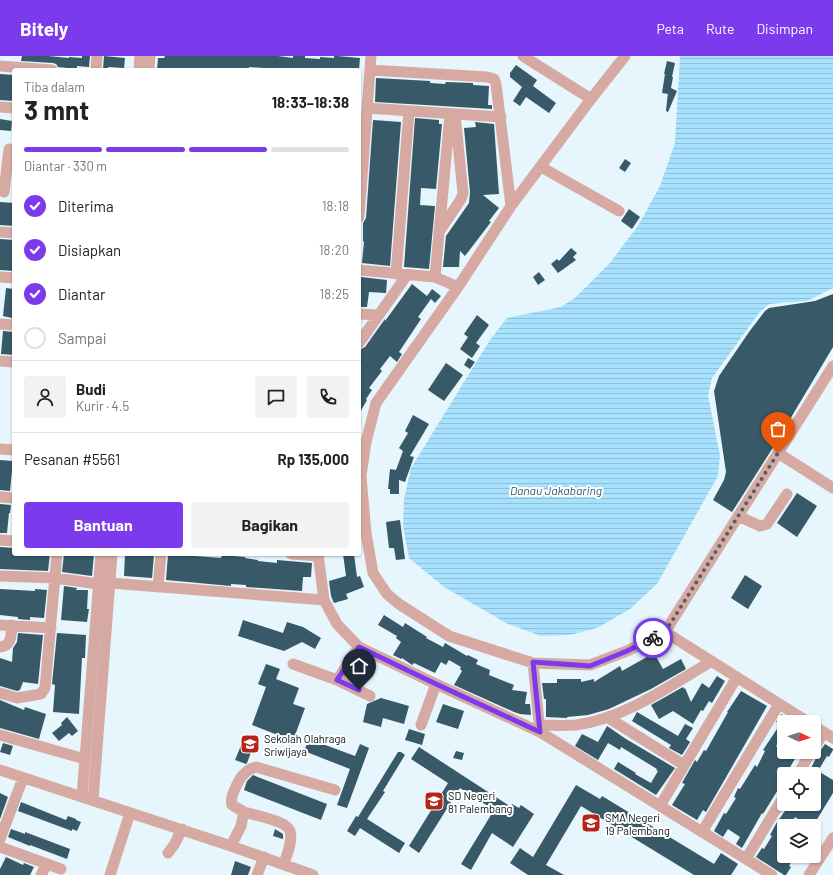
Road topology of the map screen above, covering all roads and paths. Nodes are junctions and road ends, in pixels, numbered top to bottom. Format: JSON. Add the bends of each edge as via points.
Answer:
{"nodes":[{"id":1,"x":97,"y":56,"type":"edge"},
{"id":2,"x":140,"y":56,"type":"edge"},
{"id":3,"x":150,"y":56,"type":"edge"},
{"id":4,"x":371,"y":56,"type":"edge"},
{"id":5,"x":523,"y":56,"type":"edge"},
{"id":6,"x":625,"y":56,"type":"edge"},
{"id":7,"x":0,"y":66,"type":"edge"},
{"id":8,"x":26,"y":68,"type":"edge"},
{"id":9,"x":96,"y":68,"type":"edge"},
{"id":10,"x":138,"y":68,"type":"edge"},
{"id":11,"x":149,"y":68,"type":"edge"},
{"id":12,"x":370,"y":70,"type":"junction"},
{"id":13,"x":364,"y":95,"type":"edge"},
{"id":14,"x":591,"y":99,"type":"junction"},
{"id":15,"x":0,"y":107,"type":"edge"},
{"id":16,"x":12,"y":108,"type":"edge"},
{"id":17,"x":367,"y":108,"type":"junction"},
{"id":18,"x":409,"y":111,"type":"junction"},
{"id":19,"x":453,"y":114,"type":"junction"},
{"id":20,"x":501,"y":117,"type":"junction"},
{"id":21,"x":362,"y":135,"type":"edge"},
{"id":22,"x":8,"y":149,"type":"edge"},
{"id":23,"x":361,"y":161,"type":"edge"},
{"id":24,"x":541,"y":167,"type":"junction"},
{"id":25,"x":6,"y":192,"type":"edge"},
{"id":26,"x":511,"y":206,"type":"junction"},
{"id":27,"x":619,"y":211,"type":"dead end"},
{"id":28,"x":0,"y":232,"type":"edge"},
{"id":29,"x":12,"y":233,"type":"edge"},
{"id":30,"x":438,"y":234,"type":"junction"},
{"id":31,"x":361,"y":270,"type":"edge"},
{"id":32,"x":401,"y":274,"type":"junction"},
{"id":33,"x":0,"y":277,"type":"edge"},
{"id":34,"x":435,"y":277,"type":"junction"},
{"id":35,"x":12,"y":278,"type":"edge"},
{"id":36,"x":458,"y":287,"type":"junction"},
{"id":37,"x":361,"y":314,"type":"edge"},
{"id":38,"x":377,"y":315,"type":"junction"},
{"id":39,"x":0,"y":324,"type":"edge"},
{"id":40,"x":12,"y":325,"type":"edge"},
{"id":41,"x":361,"y":340,"type":"edge"},
{"id":42,"x":0,"y":361,"type":"edge"},
{"id":43,"x":12,"y":362,"type":"edge"},
{"id":44,"x":833,"y":366,"type":"edge"},
{"id":45,"x":0,"y":449,"type":"edge"},
{"id":46,"x":12,"y":450,"type":"edge"},
{"id":47,"x":778,"y":453,"type":"junction"},
{"id":48,"x":361,"y":470,"type":"edge"},
{"id":49,"x":361,"y":486,"type":"edge"},
{"id":50,"x":833,"y":488,"type":"edge"},
{"id":51,"x":787,"y":494,"type":"dead end"},
{"id":52,"x":0,"y":496,"type":"edge"},
{"id":53,"x":12,"y":498,"type":"edge"},
{"id":54,"x":738,"y":516,"type":"junction"},
{"id":55,"x":0,"y":540,"type":"edge"},
{"id":56,"x":12,"y":541,"type":"edge"},
{"id":57,"x":57,"y":556,"type":"edge"},
{"id":58,"x":102,"y":556,"type":"edge"},
{"id":59,"x":112,"y":556,"type":"edge"},
{"id":60,"x":160,"y":556,"type":"edge"},
{"id":61,"x":318,"y":556,"type":"edge"},
{"id":62,"x":0,"y":576,"type":"edge"},
{"id":63,"x":55,"y":578,"type":"junction"},
{"id":64,"x":105,"y":583,"type":"junction"},
{"id":65,"x":158,"y":587,"type":"junction"},
{"id":66,"x":324,"y":600,"type":"junction"},
{"id":67,"x":0,"y":624,"type":"edge"},
{"id":68,"x":12,"y":625,"type":"junction"},
{"id":69,"x":51,"y":628,"type":"junction"},
{"id":70,"x":665,"y":632,"type":"junction"},
{"id":71,"x":0,"y":647,"type":"edge"},
{"id":72,"x":359,"y":647,"type":"junction"},
{"id":73,"x":712,"y":661,"type":"junction"},
{"id":74,"x":533,"y":662,"type":"junction"},
{"id":75,"x":293,"y":664,"type":"dead end"},
{"id":76,"x":737,"y":677,"type":"junction"},
{"id":77,"x":337,"y":680,"type":"junction"},
{"id":78,"x":436,"y":684,"type":"junction"},
{"id":79,"x":0,"y":693,"type":"edge"},
{"id":80,"x":370,"y":696,"type":"dead end"},
{"id":81,"x":779,"y":704,"type":"junction"},
{"id":82,"x":797,"y":715,"type":"edge"},
{"id":83,"x":606,"y":718,"type":"junction"},
{"id":84,"x":421,"y":725,"type":"dead end"},
{"id":85,"x":540,"y":728,"type":"junction"},
{"id":86,"x":0,"y":734,"type":"edge"},
{"id":87,"x":85,"y":759,"type":"junction"},
{"id":88,"x":684,"y":765,"type":"junction"},
{"id":89,"x":0,"y":770,"type":"edge"},
{"id":90,"x":23,"y":778,"type":"junction"},
{"id":91,"x":335,"y":790,"type":"dead end"},
{"id":92,"x":82,"y":796,"type":"junction"},
{"id":93,"x":93,"y":800,"type":"junction"},
{"id":94,"x":660,"y":806,"type":"junction"},
{"id":95,"x":777,"y":808,"type":"edge"},
{"id":96,"x":244,"y":812,"type":"junction"},
{"id":97,"x":130,"y":813,"type":"junction"},
{"id":98,"x":182,"y":829,"type":"junction"},
{"id":99,"x":702,"y":832,"type":"junction"},
{"id":100,"x":833,"y":838,"type":"edge"},
{"id":101,"x":0,"y":839,"type":"edge"},
{"id":102,"x":0,"y":846,"type":"edge"},
{"id":103,"x":231,"y":846,"type":"junction"},
{"id":104,"x":168,"y":853,"type":"dead end"},
{"id":105,"x":264,"y":857,"type":"junction"},
{"id":106,"x":746,"y":859,"type":"junction"},
{"id":107,"x":46,"y":864,"type":"junction"},
{"id":108,"x":284,"y":864,"type":"junction"},
{"id":109,"x":61,"y":869,"type":"dead end"},
{"id":110,"x":41,"y":875,"type":"edge"},
{"id":111,"x":110,"y":875,"type":"edge"},
{"id":112,"x":257,"y":875,"type":"edge"},
{"id":113,"x":313,"y":875,"type":"edge"},
{"id":114,"x":772,"y":875,"type":"edge"},
{"id":115,"x":809,"y":875,"type":"edge"}],
"edges":[{"from":1,"to":9,"type":"street"},
{"from":2,"to":10,"type":"street"},
{"from":3,"to":11,"type":"street"},
{"from":4,"to":12,"type":"street"},
{"from":5,"to":14,"type":"street"},
{"from":6,"to":14,"type":"street"},
{"from":7,"to":8,"type":"street"},
{"from":12,"to":13,"type":"street"},
{"from":12,"to":20,"type":"street","via":[[494,79]]},
{"from":13,"to":17,"type":"street"},
{"from":14,"to":24,"type":"street"},
{"from":15,"to":16,"type":"street"},
{"from":17,"to":18,"type":"street"},
{"from":17,"to":21,"type":"street"},
{"from":18,"to":19,"type":"street"},
{"from":18,"to":32,"type":"street"},
{"from":19,"to":20,"type":"street"},
{"from":19,"to":30,"type":"street"},
{"from":19,"to":30,"type":"street","via":[[463,193]]},
{"from":20,"to":26,"type":"street"},
{"from":21,"to":23,"type":"street"},
{"from":22,"to":25,"type":"street"},
{"from":24,"to":26,"type":"street"},
{"from":24,"to":27,"type":"street"},
{"from":26,"to":36,"type":"street"},
{"from":28,"to":29,"type":"street"},
{"from":30,"to":34,"type":"street"},
{"from":31,"to":32,"type":"street"},
{"from":32,"to":34,"type":"street"},
{"from":32,"to":38,"type":"street"},
{"from":33,"to":35,"type":"street"},
{"from":34,"to":36,"type":"street"},
{"from":36,"to":48,"type":"street","via":[[376,403]]},
{"from":37,"to":38,"type":"street"},
{"from":38,"to":41,"type":"street"},
{"from":39,"to":40,"type":"street"},
{"from":42,"to":43,"type":"street"},
{"from":44,"to":47,"type":"street"},
{"from":45,"to":46,"type":"street"},
{"from":47,"to":50,"type":"street"},
{"from":47,"to":54,"type":"street"},
{"from":49,"to":74,"type":"street","via":[[373,573],[387,594],[449,636]]},
{"from":51,"to":54,"type":"street","via":[[767,524],[760,526]]},
{"from":52,"to":53,"type":"street"},
{"from":54,"to":70,"type":"street"},
{"from":55,"to":56,"type":"street"},
{"from":57,"to":63,"type":"street"},
{"from":58,"to":64,"type":"street"},
{"from":59,"to":64,"type":"street"},
{"from":60,"to":65,"type":"street"},
{"from":61,"to":66,"type":"street"},
{"from":62,"to":63,"type":"street"},
{"from":63,"to":64,"type":"street"},
{"from":63,"to":69,"type":"street"},
{"from":64,"to":65,"type":"street"},
{"from":64,"to":87,"type":"street"},
{"from":64,"to":93,"type":"street"},
{"from":65,"to":66,"type":"street"},
{"from":66,"to":72,"type":"street","via":[[337,624]]},
{"from":67,"to":68,"type":"street"},
{"from":68,"to":69,"type":"street"},
{"from":68,"to":71,"type":"street","via":[[10,640],[7,645]]},
{"from":69,"to":79,"type":"street","via":[[45,688],[41,694],[17,698]]},
{"from":70,"to":73,"type":"street"},
{"from":70,"to":74,"type":"street","via":[[590,666]]},
{"from":72,"to":77,"type":"street"},
{"from":72,"to":78,"type":"street"},
{"from":73,"to":76,"type":"street"},
{"from":73,"to":83,"type":"street","via":[[641,702]]},
{"from":74,"to":85,"type":"street"},
{"from":75,"to":77,"type":"street"},
{"from":76,"to":81,"type":"street"},
{"from":76,"to":88,"type":"street"},
{"from":77,"to":80,"type":"street"},
{"from":78,"to":84,"type":"street"},
{"from":78,"to":85,"type":"street"},
{"from":81,"to":82,"type":"street"},
{"from":81,"to":99,"type":"street"},
{"from":83,"to":85,"type":"street","via":[[576,725]]},
{"from":83,"to":88,"type":"street"},
{"from":85,"to":94,"type":"street"},
{"from":86,"to":87,"type":"street"},
{"from":87,"to":92,"type":"street"},
{"from":88,"to":94,"type":"street"},
{"from":89,"to":90,"type":"street"},
{"from":90,"to":92,"type":"street"},
{"from":90,"to":101,"type":"street"},
{"from":91,"to":96,"type":"street","via":[[256,767],[241,777],[231,799],[232,805]]},
{"from":92,"to":93,"type":"street"},
{"from":93,"to":97,"type":"street"},
{"from":94,"to":99,"type":"street"},
{"from":95,"to":106,"type":"street"},
{"from":96,"to":103,"type":"street","via":[[241,826]]},
{"from":96,"to":108,"type":"street","via":[[288,827],[291,832],[290,843]]},
{"from":97,"to":98,"type":"street"},
{"from":97,"to":111,"type":"street"},
{"from":98,"to":103,"type":"street"},
{"from":98,"to":104,"type":"street"},
{"from":99,"to":106,"type":"street"},
{"from":100,"to":115,"type":"street"},
{"from":102,"to":107,"type":"street"},
{"from":103,"to":105,"type":"street"},
{"from":105,"to":108,"type":"street"},
{"from":105,"to":112,"type":"street"},
{"from":106,"to":114,"type":"street"},
{"from":107,"to":109,"type":"street"},
{"from":107,"to":110,"type":"street"},
{"from":108,"to":113,"type":"street"}]}
